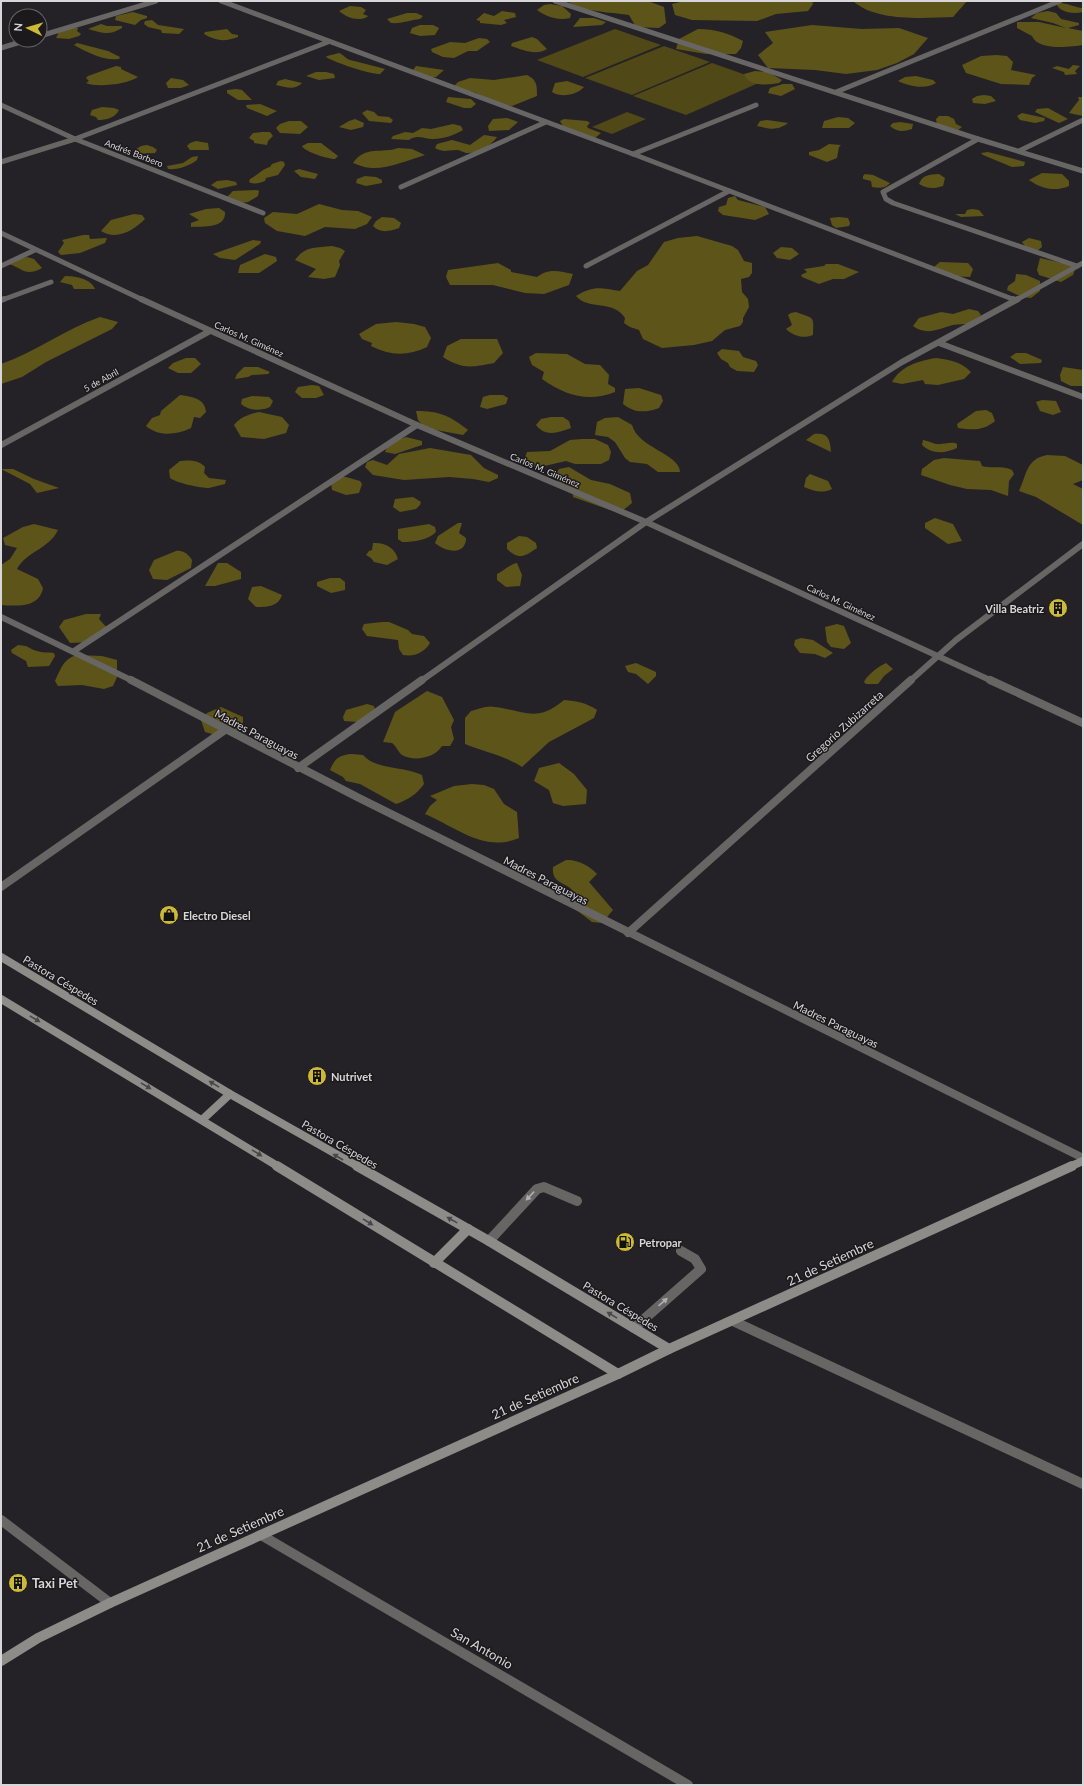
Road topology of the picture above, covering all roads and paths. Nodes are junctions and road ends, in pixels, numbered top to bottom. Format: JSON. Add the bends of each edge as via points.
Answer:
{"nodes":[{"id":1,"x":156,"y":1,"type":"edge"},
{"id":2,"x":221,"y":1,"type":"edge"},
{"id":3,"x":555,"y":1,"type":"edge"},
{"id":4,"x":1060,"y":1,"type":"edge"},
{"id":5,"x":48,"y":34,"type":"edge"},
{"id":6,"x":328,"y":42,"type":"junction"},
{"id":7,"x":836,"y":92,"type":"junction"},
{"id":8,"x":1,"y":105,"type":"edge"},
{"id":9,"x":756,"y":105,"type":"dead end"},
{"id":10,"x":1083,"y":120,"type":"edge"},
{"id":11,"x":546,"y":122,"type":"junction"},
{"id":12,"x":75,"y":139,"type":"junction"},
{"id":13,"x":978,"y":139,"type":"junction"},
{"id":14,"x":1019,"y":151,"type":"junction"},
{"id":15,"x":633,"y":154,"type":"junction"},
{"id":16,"x":1,"y":162,"type":"edge"},
{"id":17,"x":1083,"y":171,"type":"edge"},
{"id":18,"x":401,"y":187,"type":"dead end"},
{"id":19,"x":729,"y":191,"type":"junction"},
{"id":20,"x":263,"y":213,"type":"dead end"},
{"id":21,"x":1,"y":233,"type":"edge"},
{"id":22,"x":35,"y":250,"type":"junction"},
{"id":23,"x":1083,"y":263,"type":"edge"},
{"id":24,"x":1,"y":266,"type":"edge"},
{"id":25,"x":586,"y":266,"type":"dead end"},
{"id":26,"x":1077,"y":266,"type":"junction"},
{"id":27,"x":51,"y":282,"type":"dead end"},
{"id":28,"x":1,"y":300,"type":"edge"},
{"id":29,"x":1016,"y":300,"type":"junction"},
{"id":30,"x":210,"y":331,"type":"junction"},
{"id":31,"x":939,"y":343,"type":"junction"},
{"id":32,"x":1083,"y":397,"type":"edge"},
{"id":33,"x":417,"y":425,"type":"junction"},
{"id":34,"x":1,"y":445,"type":"edge"},
{"id":35,"x":646,"y":522,"type":"junction"},
{"id":36,"x":1083,"y":544,"type":"edge"},
{"id":37,"x":1,"y":617,"type":"edge"},
{"id":38,"x":74,"y":651,"type":"junction"},
{"id":39,"x":938,"y":657,"type":"junction"},
{"id":40,"x":1083,"y":723,"type":"edge"},
{"id":41,"x":225,"y":730,"type":"junction"},
{"id":42,"x":298,"y":768,"type":"junction"},
{"id":43,"x":1,"y":886,"type":"edge"},
{"id":44,"x":628,"y":933,"type":"junction"},
{"id":45,"x":1,"y":957,"type":"edge"},
{"id":46,"x":1,"y":999,"type":"edge"},
{"id":47,"x":230,"y":1094,"type":"junction"},
{"id":48,"x":203,"y":1119,"type":"junction"},
{"id":49,"x":1083,"y":1158,"type":"edge"},
{"id":50,"x":1083,"y":1161,"type":"edge"},
{"id":51,"x":577,"y":1201,"type":"dead end"},
{"id":52,"x":468,"y":1229,"type":"junction"},
{"id":53,"x":489,"y":1241,"type":"junction"},
{"id":54,"x":681,"y":1251,"type":"dead end"},
{"id":55,"x":434,"y":1264,"type":"junction"},
{"id":56,"x":733,"y":1321,"type":"junction"},
{"id":57,"x":634,"y":1328,"type":"junction"},
{"id":58,"x":670,"y":1349,"type":"junction"},
{"id":59,"x":618,"y":1374,"type":"junction"},
{"id":60,"x":1083,"y":1484,"type":"edge"},
{"id":61,"x":1,"y":1520,"type":"edge"},
{"id":62,"x":261,"y":1535,"type":"junction"},
{"id":63,"x":110,"y":1603,"type":"junction"},
{"id":64,"x":1,"y":1661,"type":"edge"},
{"id":65,"x":688,"y":1785,"type":"edge"}],
"edges":[{"from":1,"to":5,"type":"street"},
{"from":2,"to":6,"type":"street"},
{"from":3,"to":7,"type":"street"},
{"from":4,"to":7,"type":"street"},
{"from":6,"to":11,"type":"street"},
{"from":6,"to":12,"type":"street"},
{"from":7,"to":13,"type":"street"},
{"from":8,"to":12,"type":"street","name":"Andrés Barbero"},
{"from":9,"to":15,"type":"street"},
{"from":10,"to":14,"type":"street"},
{"from":11,"to":15,"type":"street"},
{"from":11,"to":18,"type":"street"},
{"from":12,"to":16,"type":"street"},
{"from":12,"to":20,"type":"street","name":"Andrés Barbero"},
{"from":13,"to":14,"type":"street"},
{"from":13,"to":26,"type":"street","via":[[883,192],[886,199]]},
{"from":14,"to":17,"type":"street"},
{"from":15,"to":19,"type":"street"},
{"from":19,"to":25,"type":"street"},
{"from":19,"to":29,"type":"street"},
{"from":21,"to":22,"type":"street","name":"Carlos M. Giménez"},
{"from":22,"to":24,"type":"street"},
{"from":22,"to":30,"type":"street","name":"Carlos M. Giménez"},
{"from":23,"to":26,"type":"street"},
{"from":26,"to":29,"type":"street"},
{"from":27,"to":28,"type":"street"},
{"from":29,"to":31,"type":"street"},
{"from":30,"to":33,"type":"street","name":"Carlos M. Giménez"},
{"from":30,"to":34,"type":"street","name":"5 de Abril"},
{"from":31,"to":32,"type":"street"},
{"from":31,"to":35,"type":"street","via":[[896,366]]},
{"from":33,"to":35,"type":"street","name":"Carlos M. Giménez"},
{"from":33,"to":38,"type":"street"},
{"from":35,"to":39,"type":"street","name":"Carlos M. Giménez"},
{"from":35,"to":42,"type":"street"},
{"from":36,"to":39,"type":"street","name":"Gregorio Zubizarreta","via":[[956,640]]},
{"from":37,"to":38,"type":"street","name":"Madres Paraguayas"},
{"from":38,"to":41,"type":"street","name":"Madres Paraguayas"},
{"from":39,"to":40,"type":"street","name":"Carlos M. Giménez"},
{"from":39,"to":44,"type":"street","name":"Gregorio Zubizarreta"},
{"from":41,"to":42,"type":"street","name":"Madres Paraguayas"},
{"from":41,"to":43,"type":"street"},
{"from":42,"to":44,"type":"street","name":"Madres Paraguayas"},
{"from":44,"to":49,"type":"street","name":"Madres Paraguayas"},
{"from":47,"to":45,"type":"main road","name":"Pastora Céspedes","one_way":true},
{"from":46,"to":48,"type":"main road","one_way":true},
{"from":47,"to":48,"type":"main road"},
{"from":52,"to":47,"type":"main road","name":"Pastora Céspedes","one_way":true},
{"from":48,"to":55,"type":"main road","one_way":true},
{"from":50,"to":56,"type":"main road","name":"21 de Setiembre"},
{"from":51,"to":53,"type":"street","one_way":true,"via":[[544,1187],[537,1189]]},
{"from":52,"to":53,"type":"main road","name":"Pastora Céspedes"},
{"from":52,"to":55,"type":"main road"},
{"from":57,"to":53,"type":"main road","name":"Pastora Céspedes","one_way":true},
{"from":57,"to":54,"type":"street","one_way":true,"via":[[701,1268],[695,1259]]},
{"from":55,"to":59,"type":"main road"},
{"from":56,"to":58,"type":"main road","name":"21 de Setiembre"},
{"from":56,"to":60,"type":"street"},
{"from":57,"to":58,"type":"main road","name":"Pastora Céspedes"},
{"from":58,"to":59,"type":"main road","name":"21 de Setiembre"},
{"from":59,"to":62,"type":"main road","name":"21 de Setiembre"},
{"from":61,"to":63,"type":"street"},
{"from":62,"to":63,"type":"main road","name":"21 de Setiembre"},
{"from":62,"to":65,"type":"street","name":"San Antonio"},
{"from":63,"to":64,"type":"main road","name":"21 de Setiembre","via":[[38,1638]]}]}
